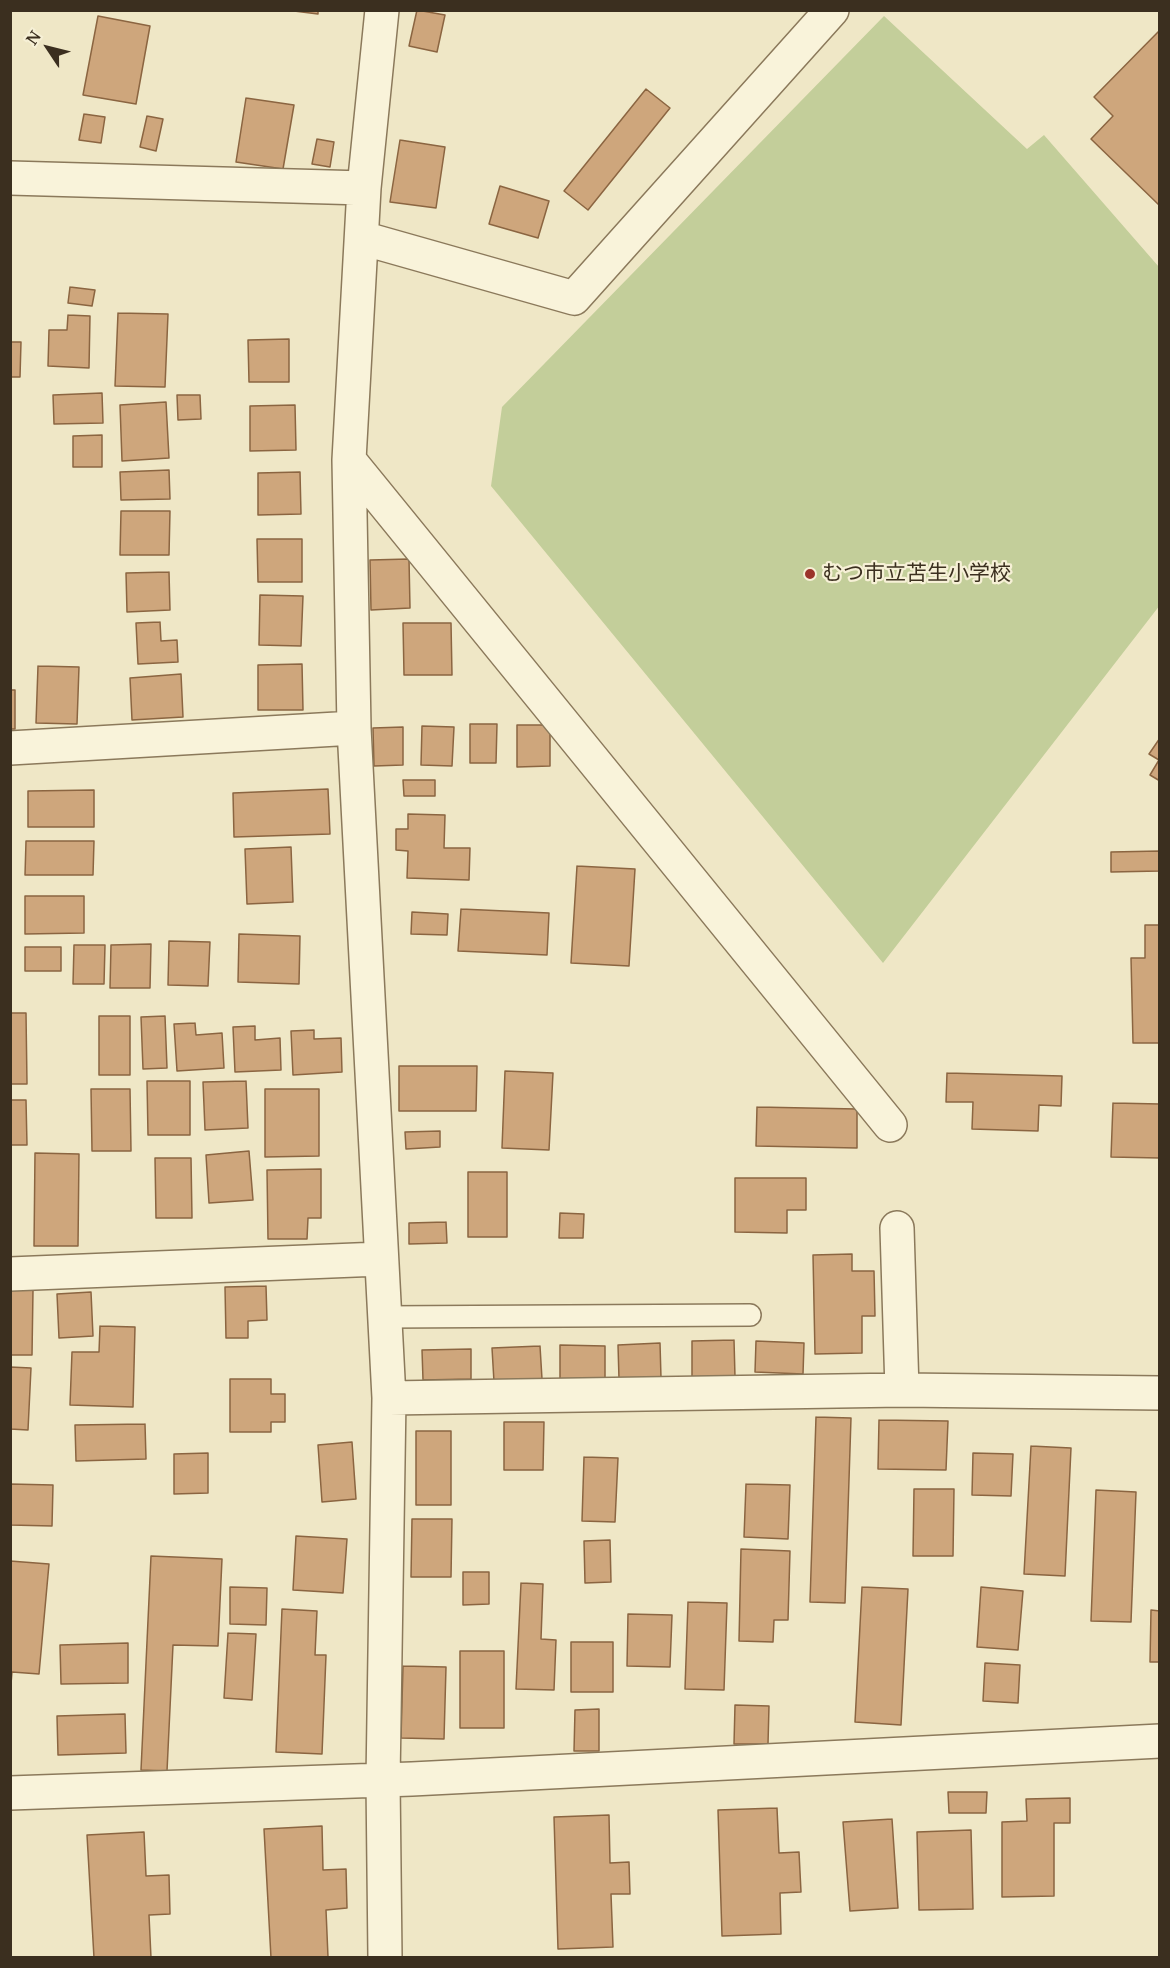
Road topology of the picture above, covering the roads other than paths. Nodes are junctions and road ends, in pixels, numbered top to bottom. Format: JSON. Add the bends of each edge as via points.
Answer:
{"nodes":[{"id":1,"x":382,"y":10,"type":"edge"},
{"id":2,"x":832,"y":10,"type":"edge"},
{"id":3,"x":10,"y":178,"type":"edge"},
{"id":4,"x":364,"y":188,"type":"junction"},
{"id":5,"x":362,"y":238,"type":"junction"},
{"id":6,"x":349,"y":460,"type":"junction"},
{"id":7,"x":354,"y":728,"type":"junction"},
{"id":8,"x":10,"y":748,"type":"edge"},
{"id":9,"x":890,"y":1125,"type":"dead end"},
{"id":10,"x":897,"y":1227,"type":"dead end"},
{"id":11,"x":380,"y":1259,"type":"junction"},
{"id":12,"x":10,"y":1274,"type":"edge"},
{"id":13,"x":750,"y":1315,"type":"dead end"},
{"id":14,"x":384,"y":1317,"type":"junction"},
{"id":15,"x":902,"y":1390,"type":"junction"},
{"id":16,"x":1160,"y":1393,"type":"edge"},
{"id":17,"x":389,"y":1398,"type":"junction"},
{"id":18,"x":1160,"y":1741,"type":"edge"},
{"id":19,"x":383,"y":1780,"type":"junction"},
{"id":20,"x":10,"y":1794,"type":"edge"},
{"id":21,"x":385,"y":1958,"type":"edge"}],
"edges":[{"from":1,"to":4,"type":"street"},
{"from":2,"to":5,"type":"street","via":[[574,298]]},
{"from":3,"to":4,"type":"street"},
{"from":4,"to":5,"type":"street"},
{"from":5,"to":6,"type":"street"},
{"from":6,"to":7,"type":"street"},
{"from":6,"to":9,"type":"street"},
{"from":7,"to":8,"type":"street"},
{"from":7,"to":11,"type":"street"},
{"from":10,"to":15,"type":"street"},
{"from":11,"to":12,"type":"street"},
{"from":11,"to":14,"type":"street"},
{"from":13,"to":14,"type":"lane"},
{"from":14,"to":17,"type":"street"},
{"from":15,"to":16,"type":"street"},
{"from":15,"to":17,"type":"street"},
{"from":17,"to":19,"type":"street"},
{"from":18,"to":19,"type":"street"},
{"from":19,"to":20,"type":"street"},
{"from":19,"to":21,"type":"street"}]}
